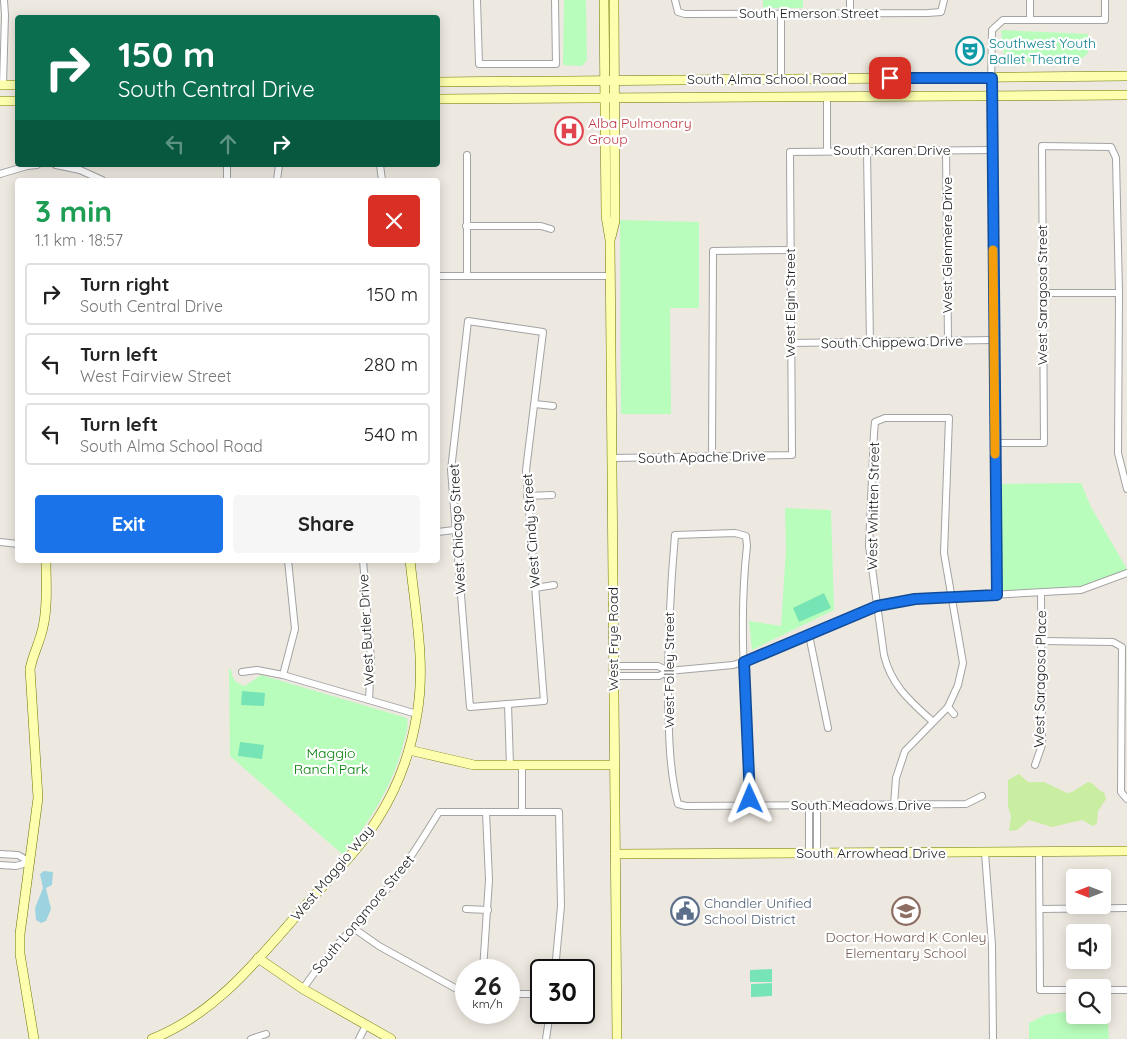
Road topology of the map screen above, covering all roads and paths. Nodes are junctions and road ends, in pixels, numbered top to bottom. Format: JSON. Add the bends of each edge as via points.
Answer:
{"nodes":[{"id":1,"x":4,"y":0,"type":"edge"},
{"id":2,"x":477,"y":0,"type":"edge"},
{"id":3,"x":555,"y":0,"type":"edge"},
{"id":4,"x":604,"y":0,"type":"edge"},
{"id":5,"x":614,"y":0,"type":"edge"},
{"id":6,"x":676,"y":0,"type":"edge"},
{"id":7,"x":850,"y":0,"type":"edge"},
{"id":8,"x":944,"y":0,"type":"edge"},
{"id":9,"x":1030,"y":0,"type":"edge"},
{"id":10,"x":1105,"y":0,"type":"edge"},
{"id":11,"x":781,"y":13,"type":"junction"},
{"id":12,"x":850,"y":14,"type":"junction"},
{"id":13,"x":1030,"y":20,"type":"junction"},
{"id":14,"x":1127,"y":76,"type":"edge"},
{"id":15,"x":992,"y":78,"type":"junction"},
{"id":16,"x":781,"y":79,"type":"junction"},
{"id":17,"x":614,"y":80,"type":"junction"},
{"id":18,"x":604,"y":81,"type":"junction"},
{"id":19,"x":440,"y":82,"type":"edge"},
{"id":20,"x":1,"y":85,"type":"edge"},
{"id":21,"x":15,"y":85,"type":"edge"},
{"id":22,"x":1127,"y":95,"type":"edge"},
{"id":23,"x":992,"y":96,"type":"junction"},
{"id":24,"x":827,"y":97,"type":"junction"},
{"id":25,"x":604,"y":98,"type":"junction"},
{"id":26,"x":614,"y":98,"type":"junction"},
{"id":27,"x":440,"y":99,"type":"edge"},
{"id":28,"x":0,"y":101,"type":"edge"},
{"id":29,"x":15,"y":101,"type":"edge"},
{"id":30,"x":827,"y":150,"type":"junction"},
{"id":31,"x":946,"y":150,"type":"junction"},
{"id":32,"x":993,"y":150,"type":"junction"},
{"id":33,"x":867,"y":151,"type":"junction"},
{"id":34,"x":790,"y":152,"type":"joint"},
{"id":35,"x":468,"y":155,"type":"dead end"},
{"id":36,"x":21,"y":167,"type":"edge"},
{"id":37,"x":66,"y":167,"type":"edge"},
{"id":38,"x":0,"y":174,"type":"edge"},
{"id":39,"x":98,"y":178,"type":"edge"},
{"id":40,"x":466,"y":226,"type":"junction"},
{"id":41,"x":551,"y":229,"type":"dead end"},
{"id":42,"x":610,"y":240,"type":"junction"},
{"id":43,"x":790,"y":250,"type":"junction"},
{"id":44,"x":440,"y":276,"type":"edge"},
{"id":45,"x":467,"y":276,"type":"junction"},
{"id":46,"x":610,"y":276,"type":"junction"},
{"id":47,"x":1042,"y":293,"type":"junction"},
{"id":48,"x":1118,"y":293,"type":"junction"},
{"id":49,"x":543,"y":332,"type":"joint"},
{"id":50,"x":994,"y":340,"type":"junction"},
{"id":51,"x":948,"y":341,"type":"junction"},
{"id":52,"x":870,"y":343,"type":"junction"},
{"id":53,"x":790,"y":344,"type":"junction"},
{"id":54,"x":535,"y":404,"type":"junction"},
{"id":55,"x":553,"y":406,"type":"dead end"},
{"id":56,"x":994,"y":443,"type":"junction"},
{"id":57,"x":792,"y":455,"type":"joint"},
{"id":58,"x":712,"y":457,"type":"junction"},
{"id":59,"x":612,"y":458,"type":"junction"},
{"id":60,"x":1127,"y":489,"type":"edge"},
{"id":61,"x":527,"y":496,"type":"junction"},
{"id":62,"x":552,"y":496,"type":"dead end"},
{"id":63,"x":454,"y":530,"type":"junction"},
{"id":64,"x":440,"y":532,"type":"edge"},
{"id":65,"x":0,"y":542,"type":"edge"},
{"id":66,"x":15,"y":544,"type":"edge"},
{"id":67,"x":46,"y":563,"type":"edge"},
{"id":68,"x":288,"y":563,"type":"edge"},
{"id":69,"x":363,"y":563,"type":"edge"},
{"id":70,"x":410,"y":563,"type":"edge"},
{"id":71,"x":1127,"y":573,"type":"edge"},
{"id":72,"x":554,"y":585,"type":"dead end"},
{"id":73,"x":536,"y":588,"type":"junction"},
{"id":74,"x":1041,"y":593,"type":"junction"},
{"id":75,"x":997,"y":595,"type":"junction"},
{"id":76,"x":951,"y":597,"type":"junction"},
{"id":77,"x":877,"y":606,"type":"junction"},
{"id":78,"x":809,"y":635,"type":"junction"},
{"id":79,"x":1041,"y":641,"type":"junction"},
{"id":80,"x":744,"y":662,"type":"junction"},
{"id":81,"x":613,"y":666,"type":"junction"},
{"id":82,"x":668,"y":671,"type":"junction"},
{"id":83,"x":242,"y":672,"type":"dead end"},
{"id":84,"x":283,"y":675,"type":"junction"},
{"id":85,"x":613,"y":676,"type":"junction"},
{"id":86,"x":369,"y":700,"type":"junction"},
{"id":87,"x":508,"y":704,"type":"junction"},
{"id":88,"x":948,"y":707,"type":"junction"},
{"id":89,"x":417,"y":714,"type":"junction"},
{"id":90,"x":954,"y":714,"type":"dead end"},
{"id":91,"x":932,"y":721,"type":"junction"},
{"id":92,"x":828,"y":728,"type":"dead end"},
{"id":93,"x":409,"y":750,"type":"junction"},
{"id":94,"x":510,"y":765,"type":"junction"},
{"id":95,"x":614,"y":765,"type":"junction"},
{"id":96,"x":1035,"y":765,"type":"dead end"},
{"id":97,"x":522,"y":766,"type":"junction"},
{"id":98,"x":982,"y":796,"type":"dead end"},
{"id":99,"x":1127,"y":799,"type":"edge"},
{"id":100,"x":678,"y":804,"type":"joint"},
{"id":101,"x":894,"y":805,"type":"junction"},
{"id":102,"x":750,"y":806,"type":"junction"},
{"id":103,"x":809,"y":806,"type":"junction"},
{"id":104,"x":817,"y":806,"type":"junction"},
{"id":105,"x":486,"y":812,"type":"junction"},
{"id":106,"x":522,"y":812,"type":"junction"},
{"id":107,"x":1127,"y":851,"type":"edge"},
{"id":108,"x":1039,"y":852,"type":"junction"},
{"id":109,"x":813,"y":853,"type":"junction"},
{"id":110,"x":985,"y":853,"type":"junction"},
{"id":111,"x":0,"y":854,"type":"edge"},
{"id":112,"x":615,"y":854,"type":"junction"},
{"id":113,"x":30,"y":862,"type":"junction"},
{"id":114,"x":0,"y":865,"type":"edge"},
{"id":115,"x":1127,"y":908,"type":"edge"},
{"id":116,"x":466,"y":909,"type":"dead end"},
{"id":117,"x":1040,"y":909,"type":"junction"},
{"id":118,"x":488,"y":910,"type":"junction"},
{"id":119,"x":352,"y":927,"type":"junction"},
{"id":120,"x":258,"y":958,"type":"junction"},
{"id":121,"x":484,"y":959,"type":"edge"},
{"id":122,"x":556,"y":959,"type":"edge"},
{"id":123,"x":455,"y":988,"type":"edge"},
{"id":124,"x":302,"y":990,"type":"junction"},
{"id":125,"x":1066,"y":990,"type":"edge"},
{"id":126,"x":1111,"y":990,"type":"edge"},
{"id":127,"x":1127,"y":990,"type":"edge"},
{"id":128,"x":548,"y":1024,"type":"edge"},
{"id":129,"x":366,"y":1025,"type":"junction"},
{"id":130,"x":266,"y":1034,"type":"dead end"},
{"id":131,"x":34,"y":1039,"type":"edge"},
{"id":132,"x":152,"y":1039,"type":"edge"},
{"id":133,"x":251,"y":1039,"type":"edge"},
{"id":134,"x":359,"y":1039,"type":"edge"},
{"id":135,"x":391,"y":1039,"type":"edge"},
{"id":136,"x":546,"y":1039,"type":"edge"},
{"id":137,"x":617,"y":1039,"type":"edge"},
{"id":138,"x":993,"y":1039,"type":"edge"}],
"edges":[{"from":1,"to":20,"type":"street"},
{"from":2,"to":3,"type":"street","via":[[479,64],[556,64]]},
{"from":4,"to":18,"type":"street","name":"West Frye Road"},
{"from":5,"to":17,"type":"street","name":"West Frye Road"},
{"from":6,"to":11,"type":"street","name":"South Emerson Street","via":[[678,12]]},
{"from":7,"to":12,"type":"street"},
{"from":8,"to":12,"type":"street","name":"South Emerson Street","via":[[941,12]]},
{"from":9,"to":13,"type":"street"},
{"from":10,"to":13,"type":"street","via":[[1105,20]]},
{"from":11,"to":12,"type":"street","name":"South Emerson Street"},
{"from":11,"to":16,"type":"street"},
{"from":13,"to":15,"type":"street","via":[[1003,20],[992,30]]},
{"from":14,"to":15,"type":"street","name":"South Alma School Road"},
{"from":15,"to":16,"type":"street","name":"South Alma School Road"},
{"from":15,"to":23,"type":"street"},
{"from":16,"to":17,"type":"street","name":"South Alma School Road"},
{"from":17,"to":18,"type":"street","name":"South Alma School Road"},
{"from":17,"to":26,"type":"street","name":"West Frye Road"},
{"from":18,"to":19,"type":"street","name":"South Alma School Road"},
{"from":18,"to":25,"type":"street","name":"West Frye Road"},
{"from":20,"to":21,"type":"street"},
{"from":22,"to":23,"type":"street","name":"South Alma School Road"},
{"from":23,"to":24,"type":"street","name":"South Alma School Road"},
{"from":23,"to":32,"type":"street"},
{"from":24,"to":26,"type":"street","name":"South Alma School Road"},
{"from":24,"to":30,"type":"street"},
{"from":25,"to":26,"type":"street","name":"South Alma School Road"},
{"from":25,"to":27,"type":"street","name":"South Alma School Road"},
{"from":25,"to":42,"type":"street","name":"West Frye Road","via":[[606,216]]},
{"from":26,"to":42,"type":"street","name":"West Frye Road","via":[[615,220]]},
{"from":28,"to":29,"type":"street"},
{"from":30,"to":33,"type":"street","name":"South Karen Drive"},
{"from":30,"to":34,"type":"street","name":"South Karen Drive"},
{"from":31,"to":32,"type":"street","name":"South Karen Drive"},
{"from":31,"to":33,"type":"street","name":"South Karen Drive"},
{"from":31,"to":51,"type":"street","name":"West Glenmere Drive"},
{"from":32,"to":50,"type":"street"},
{"from":33,"to":52,"type":"street"},
{"from":34,"to":43,"type":"street","name":"West Elgin Street"},
{"from":35,"to":40,"type":"street"},
{"from":36,"to":38,"type":"street"},
{"from":37,"to":39,"type":"street"},
{"from":40,"to":41,"type":"street","via":[[541,226]]},
{"from":40,"to":45,"type":"street"},
{"from":42,"to":46,"type":"street","name":"West Frye Road"},
{"from":43,"to":53,"type":"street","name":"West Elgin Street"},
{"from":43,"to":58,"type":"street","via":[[713,251]]},
{"from":44,"to":45,"type":"street"},
{"from":45,"to":46,"type":"street"},
{"from":46,"to":59,"type":"street","name":"West Frye Road"},
{"from":47,"to":48,"type":"street"},
{"from":47,"to":48,"type":"street","name":"West Saragosa Street","via":[[1042,146],[1111,147],[1116,158]]},
{"from":47,"to":56,"type":"street","name":"West Saragosa Street","via":[[1044,443]]},
{"from":48,"to":60,"type":"street","via":[[1118,453]]},
{"from":49,"to":54,"type":"street","name":"West Cindy Street"},
{"from":49,"to":63,"type":"street","name":"West Chicago Street","via":[[468,322],[451,470]]},
{"from":50,"to":51,"type":"street","name":"South Chippewa Drive"},
{"from":50,"to":56,"type":"street"},
{"from":51,"to":52,"type":"street","name":"South Chippewa Drive"},
{"from":52,"to":53,"type":"street","name":"South Chippewa Drive"},
{"from":53,"to":57,"type":"street","name":"West Elgin Street"},
{"from":54,"to":55,"type":"street"},
{"from":54,"to":61,"type":"street","name":"West Cindy Street","via":[[526,470]]},
{"from":56,"to":75,"type":"street"},
{"from":57,"to":58,"type":"street","name":"South Apache Drive"},
{"from":58,"to":59,"type":"street","name":"South Apache Drive"},
{"from":59,"to":81,"type":"street","name":"West Frye Road"},
{"from":61,"to":62,"type":"street"},
{"from":61,"to":73,"type":"street","name":"West Cindy Street"},
{"from":63,"to":64,"type":"street"},
{"from":63,"to":87,"type":"street","name":"West Chicago Street","via":[[470,707]]},
{"from":65,"to":66,"type":"street"},
{"from":67,"to":113,"type":"street","via":[[45,613],[30,669],[38,798]]},
{"from":68,"to":84,"type":"street","via":[[295,629]]},
{"from":69,"to":86,"type":"street","name":"West Butler Drive","via":[[370,660]]},
{"from":70,"to":89,"type":"street","name":"West Maggio Way","via":[[419,662]]},
{"from":71,"to":74,"type":"street","via":[[1081,590]]},
{"from":72,"to":73,"type":"street"},
{"from":73,"to":87,"type":"street","name":"West Cindy Street","via":[[544,701]]},
{"from":74,"to":75,"type":"street"},
{"from":74,"to":79,"type":"street","name":"West Saragosa Place"},
{"from":75,"to":76,"type":"street"},
{"from":76,"to":77,"type":"street"},
{"from":76,"to":77,"type":"street","name":"West Whitten Street","via":[[944,553],[949,418],[885,418],[875,422],[869,546]]},
{"from":76,"to":88,"type":"street","via":[[963,663]]},
{"from":77,"to":78,"type":"street"},
{"from":77,"to":91,"type":"street","name":"West Whitten Street","via":[[884,655],[893,679]]},
{"from":78,"to":80,"type":"street"},
{"from":78,"to":92,"type":"street"},
{"from":79,"to":96,"type":"street","name":"West Saragosa Place","via":[[1042,745]]},
{"from":79,"to":99,"type":"street","via":[[1113,642],[1122,647],[1120,792]]},
{"from":80,"to":82,"type":"street"},
{"from":80,"to":82,"type":"street","name":"West Folley Street","via":[[741,617],[746,536],[675,535],[668,606]]},
{"from":80,"to":102,"type":"street"},
{"from":81,"to":82,"type":"street","via":[[658,666]]},
{"from":81,"to":85,"type":"street","name":"West Frye Road"},
{"from":82,"to":85,"type":"street","via":[[659,676]]},
{"from":82,"to":100,"type":"street","name":"West Folley Street","via":[[670,756]]},
{"from":83,"to":84,"type":"street","via":[[257,670]]},
{"from":84,"to":86,"type":"street"},
{"from":85,"to":95,"type":"street","name":"West Frye Road"},
{"from":86,"to":89,"type":"street"},
{"from":87,"to":94,"type":"street"},
{"from":88,"to":90,"type":"street"},
{"from":88,"to":91,"type":"street"},
{"from":89,"to":93,"type":"street","name":"West Maggio Way"},
{"from":91,"to":101,"type":"street","via":[[905,752],[895,784]]},
{"from":93,"to":94,"type":"street","via":[[474,765]]},
{"from":93,"to":120,"type":"street","name":"West Maggio Way","via":[[377,820],[353,852]]},
{"from":94,"to":97,"type":"street"},
{"from":95,"to":97,"type":"street"},
{"from":95,"to":112,"type":"street","name":"West Frye Road"},
{"from":97,"to":106,"type":"street"},
{"from":98,"to":101,"type":"street","name":"South Meadows Drive","via":[[966,804]]},
{"from":100,"to":102,"type":"street","name":"South Meadows Drive"},
{"from":101,"to":104,"type":"street","name":"South Meadows Drive"},
{"from":102,"to":103,"type":"street","name":"South Meadows Drive"},
{"from":103,"to":104,"type":"street","name":"South Meadows Drive"},
{"from":103,"to":109,"type":"street"},
{"from":104,"to":109,"type":"street"},
{"from":105,"to":106,"type":"street","name":"South Longmore Street"},
{"from":105,"to":118,"type":"street"},
{"from":105,"to":119,"type":"street","name":"South Longmore Street","via":[[439,812],[412,858]]},
{"from":106,"to":122,"type":"street","name":"South Longmore Street","via":[[559,812],[561,906]]},
{"from":107,"to":108,"type":"street","name":"South Arrowhead Drive"},
{"from":108,"to":110,"type":"street","name":"South Arrowhead Drive"},
{"from":108,"to":117,"type":"street"},
{"from":109,"to":110,"type":"street","name":"South Arrowhead Drive"},
{"from":109,"to":112,"type":"street","name":"South Arrowhead Drive"},
{"from":110,"to":138,"type":"street","via":[[992,945]]},
{"from":111,"to":113,"type":"street","via":[[18,855]]},
{"from":112,"to":137,"type":"street","name":"West Frye Road"},
{"from":113,"to":114,"type":"street","via":[[16,866]]},
{"from":113,"to":131,"type":"street","via":[[20,954]]},
{"from":115,"to":117,"type":"street"},
{"from":116,"to":118,"type":"street"},
{"from":117,"to":125,"type":"street","via":[[1040,990]]},
{"from":118,"to":121,"type":"street"},
{"from":119,"to":123,"type":"street","via":[[387,951]]},
{"from":119,"to":124,"type":"street","name":"South Longmore Street","via":[[321,961]]},
{"from":120,"to":124,"type":"street"},
{"from":120,"to":132,"type":"street","name":"West Maggio Way","via":[[228,992],[211,1005],[180,1026]]},
{"from":124,"to":129,"type":"street"},
{"from":126,"to":127,"type":"street"},
{"from":128,"to":136,"type":"street"},
{"from":129,"to":134,"type":"street"},
{"from":129,"to":135,"type":"street"},
{"from":130,"to":133,"type":"street"}]}
